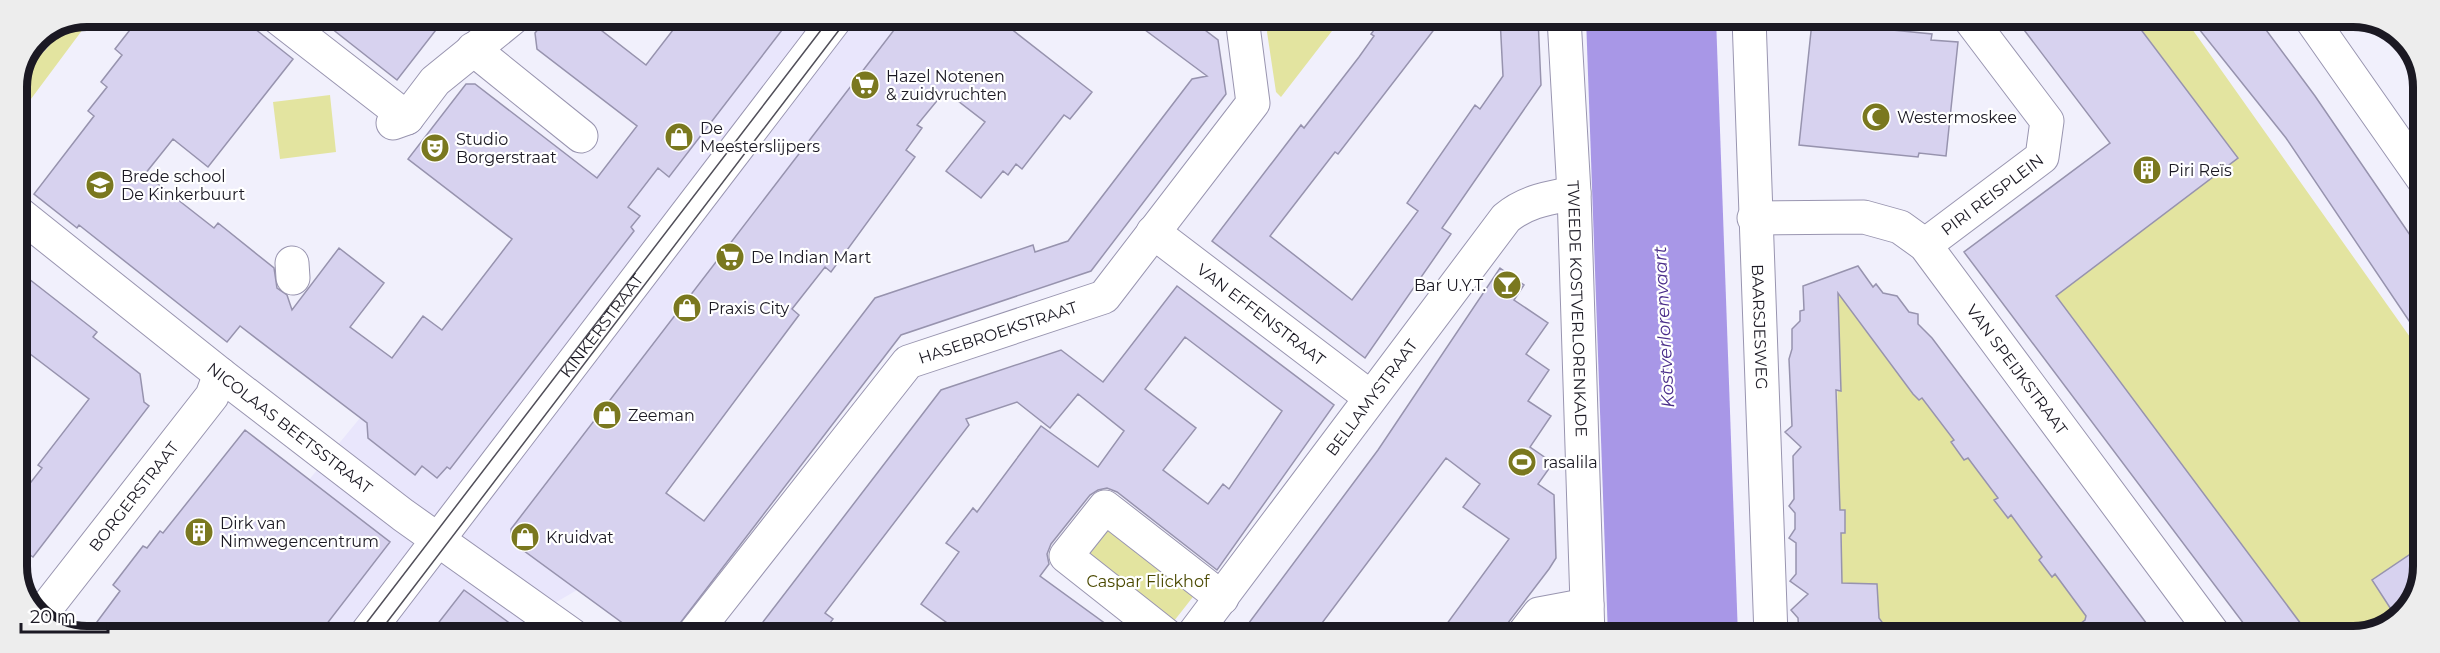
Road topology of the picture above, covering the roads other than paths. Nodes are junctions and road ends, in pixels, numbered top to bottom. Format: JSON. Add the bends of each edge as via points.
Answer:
{"nodes":[{"id":1,"x":289,"y":27,"type":"edge"},
{"id":2,"x":501,"y":27,"type":"edge"},
{"id":3,"x":829,"y":27,"type":"edge"},
{"id":4,"x":1243,"y":27,"type":"edge"},
{"id":5,"x":1565,"y":27,"type":"edge"},
{"id":6,"x":1749,"y":27,"type":"edge"},
{"id":7,"x":1976,"y":27,"type":"edge"},
{"id":8,"x":2317,"y":27,"type":"edge"},
{"id":9,"x":473,"y":49,"type":"junction"},
{"id":10,"x":582,"y":136,"type":"dead end"},
{"id":11,"x":2413,"y":165,"type":"edge"},
{"id":12,"x":1574,"y":193,"type":"junction"},
{"id":13,"x":1754,"y":218,"type":"junction"},
{"id":14,"x":27,"y":221,"type":"edge"},
{"id":15,"x":1153,"y":232,"type":"junction"},
{"id":16,"x":1925,"y":245,"type":"junction"},
{"id":17,"x":220,"y":375,"type":"junction"},
{"id":18,"x":1370,"y":397,"type":"junction"},
{"id":19,"x":439,"y":540,"type":"junction"},
{"id":20,"x":1222,"y":598,"type":"junction"},
{"id":21,"x":46,"y":609,"type":"edge"},
{"id":22,"x":1587,"y":620,"type":"edge"},
{"id":23,"x":372,"y":626,"type":"edge"},
{"id":24,"x":559,"y":626,"type":"edge"},
{"id":25,"x":700,"y":626,"type":"edge"},
{"id":26,"x":1155,"y":626,"type":"edge"},
{"id":27,"x":1200,"y":626,"type":"edge"},
{"id":28,"x":1530,"y":626,"type":"edge"},
{"id":29,"x":1770,"y":626,"type":"edge"},
{"id":30,"x":2208,"y":626,"type":"edge"}],
"edges":[{"from":1,"to":9,"type":"street","via":[[400,121],[435,81]]},
{"from":2,"to":9,"type":"street"},
{"from":3,"to":19,"type":"street","name":"KINKERSTRAAT"},
{"from":4,"to":15,"type":"street","name":"HASEBROEKSTRAAT","via":[[1253,103]]},
{"from":5,"to":12,"type":"street","name":"TWEEDE KOSTVERLORENKADE"},
{"from":6,"to":13,"type":"street","name":"BAARSJESWEG"},
{"from":7,"to":16,"type":"street","name":"PIRI REISPLEIN","via":[[2047,121],[2042,157]]},
{"from":8,"to":11,"type":"street"},
{"from":9,"to":10,"type":"street"},
{"from":12,"to":18,"type":"street","name":"BELLAMYSTRAAT","via":[[1533,201],[1506,218]]},
{"from":12,"to":22,"type":"street","name":"TWEEDE KOSTVERLORENKADE"},
{"from":13,"to":16,"type":"street","name":"VAN SPEIJKSTRAAT","via":[[1864,217],[1900,227]]},
{"from":13,"to":29,"type":"street","name":"BAARSJESWEG"},
{"from":14,"to":17,"type":"street","name":"NICOLAAS BEETSSTRAAT"},
{"from":15,"to":18,"type":"street","name":"VAN EFFENSTRAAT"},
{"from":15,"to":25,"type":"street","name":"HASEBROEKSTRAAT","via":[[1104,297],[908,362]]},
{"from":16,"to":30,"type":"street","name":"VAN SPEIJKSTRAAT"},
{"from":17,"to":19,"type":"street","name":"NICOLAAS BEETSSTRAAT"},
{"from":17,"to":21,"type":"street","name":"BORGERSTRAAT","via":[[212,396]]},
{"from":18,"to":20,"type":"street","name":"BELLAMYSTRAAT"},
{"from":19,"to":23,"type":"street","name":"KINKERSTRAAT"},
{"from":19,"to":24,"type":"street","name":"NICOLAAS BEETSSTRAAT"},
{"from":20,"to":26,"type":"street","via":[[1105,507],[1066,556]]},
{"from":20,"to":27,"type":"street","name":"BELLAMYSTRAAT"},
{"from":22,"to":28,"type":"street","via":[[1539,614]]}]}
